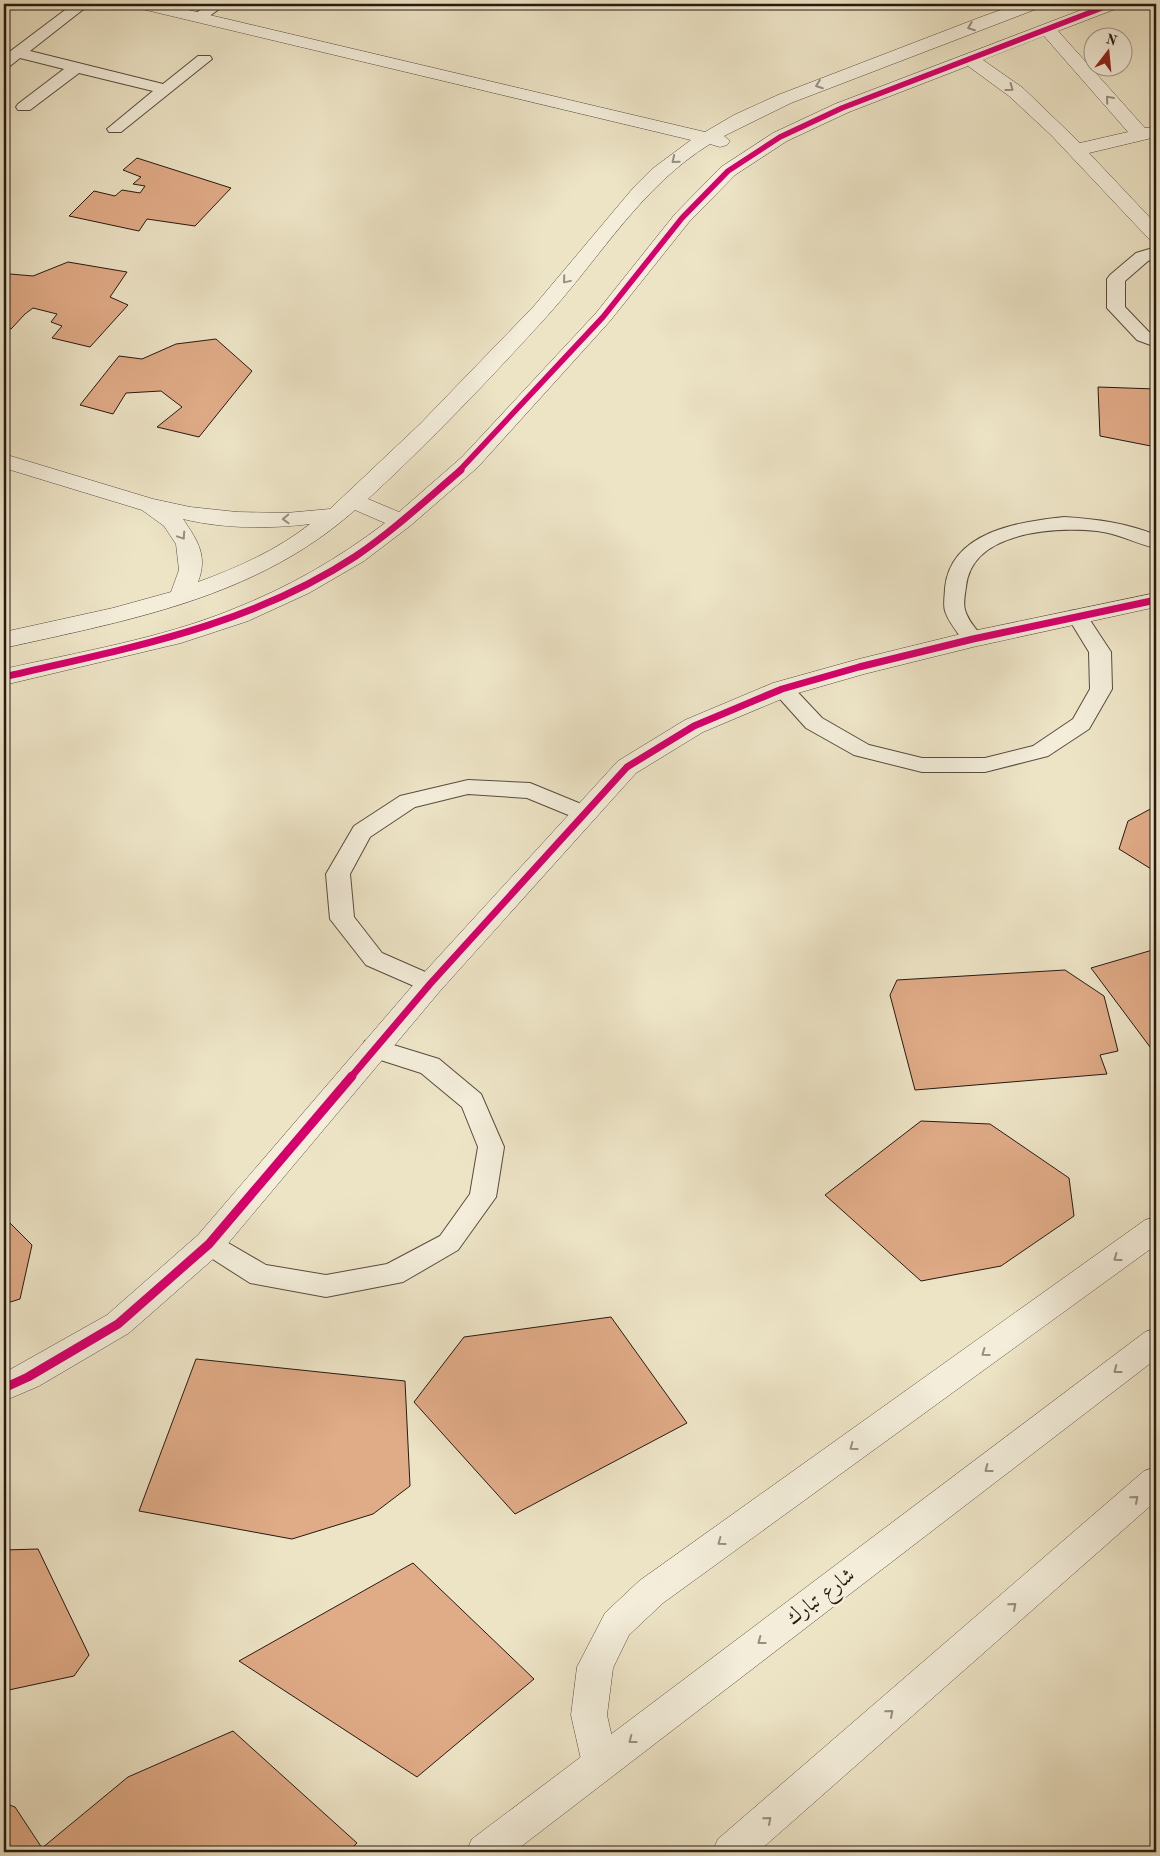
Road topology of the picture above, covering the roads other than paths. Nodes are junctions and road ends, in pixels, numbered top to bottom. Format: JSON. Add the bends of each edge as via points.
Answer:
{"nodes":[{"id":1,"x":82,"y":4,"type":"edge"},
{"id":2,"x":142,"y":4,"type":"edge"},
{"id":3,"x":218,"y":4,"type":"edge"},
{"id":4,"x":1032,"y":4,"type":"edge"},
{"id":5,"x":1112,"y":4,"type":"edge"},
{"id":6,"x":199,"y":17,"type":"junction"},
{"id":7,"x":1048,"y":29,"type":"junction"},
{"id":8,"x":18,"y":53,"type":"junction"},
{"id":9,"x":204,"y":59,"type":"dead end"},
{"id":10,"x":970,"y":59,"type":"junction"},
{"id":11,"x":4,"y":63,"type":"edge"},
{"id":12,"x":77,"y":67,"type":"junction"},
{"id":13,"x":166,"y":89,"type":"junction"},
{"id":14,"x":24,"y":106,"type":"dead end"},
{"id":15,"x":115,"y":129,"type":"dead end"},
{"id":16,"x":1148,"y":134,"type":"edge"},
{"id":17,"x":708,"y":138,"type":"junction"},
{"id":18,"x":758,"y":150,"type":"junction"},
{"id":19,"x":1076,"y":150,"type":"junction"},
{"id":20,"x":1156,"y":235,"type":"edge"},
{"id":21,"x":1156,"y":252,"type":"edge"},
{"id":22,"x":1156,"y":342,"type":"edge"},
{"id":23,"x":4,"y":461,"type":"edge"},
{"id":24,"x":147,"y":504,"type":"junction"},
{"id":25,"x":344,"y":508,"type":"junction"},
{"id":26,"x":402,"y":521,"type":"junction"},
{"id":27,"x":1156,"y":542,"type":"edge"},
{"id":28,"x":181,"y":596,"type":"junction"},
{"id":29,"x":1156,"y":600,"type":"edge"},
{"id":30,"x":1077,"y":616,"type":"junction"},
{"id":31,"x":973,"y":639,"type":"junction"},
{"id":32,"x":4,"y":640,"type":"edge"},
{"id":33,"x":4,"y":677,"type":"edge"},
{"id":34,"x":782,"y":689,"type":"junction"},
{"id":35,"x":583,"y":813,"type":"junction"},
{"id":36,"x":430,"y":984,"type":"junction"},
{"id":37,"x":374,"y":1048,"type":"junction"},
{"id":38,"x":1156,"y":1229,"type":"edge"},
{"id":39,"x":210,"y":1244,"type":"junction"},
{"id":40,"x":1156,"y":1341,"type":"edge"},
{"id":41,"x":4,"y":1388,"type":"edge"},
{"id":42,"x":1156,"y":1481,"type":"edge"},
{"id":43,"x":600,"y":1764,"type":"junction"},
{"id":44,"x":485,"y":1852,"type":"edge"},
{"id":45,"x":731,"y":1852,"type":"edge"}],
"edges":[{"from":1,"to":8,"type":"lane"},
{"from":2,"to":6,"type":"street"},
{"from":3,"to":6,"type":"lane"},
{"from":4,"to":17,"type":"street","one_way":true,"via":[[796,93]]},
{"from":5,"to":7,"type":"street"},
{"from":6,"to":17,"type":"street"},
{"from":7,"to":10,"type":"street"},
{"from":16,"to":7,"type":"street","one_way":true},
{"from":8,"to":11,"type":"lane"},
{"from":8,"to":12,"type":"lane"},
{"from":9,"to":13,"type":"lane"},
{"from":10,"to":18,"type":"street","via":[[842,108]]},
{"from":10,"to":19,"type":"street","one_way":true,"via":[[1016,92]]},
{"from":12,"to":13,"type":"lane"},
{"from":12,"to":14,"type":"lane"},
{"from":13,"to":15,"type":"lane"},
{"from":16,"to":19,"type":"street"},
{"from":17,"to":18,"type":"street"},
{"from":17,"to":25,"type":"street","one_way":true,"via":[[678,157],[652,180],[544,306],[440,418]]},
{"from":18,"to":26,"type":"street","via":[[728,171],[700,198],[603,317],[507,424],[470,462]]},
{"from":19,"to":20,"type":"street"},
{"from":21,"to":22,"type":"lane","via":[[1142,257],[1116,280],[1116,308],[1143,336]]},
{"from":23,"to":24,"type":"street"},
{"from":25,"to":24,"type":"street","one_way":true,"via":[[286,520],[190,514]]},
{"from":24,"to":28,"type":"street","one_way":true,"via":[[173,522],[188,544],[191,570]]},
{"from":25,"to":26,"type":"street"},
{"from":25,"to":28,"type":"street","via":[[289,550],[238,575]]},
{"from":26,"to":33,"type":"street","via":[[356,556],[301,588],[239,616],[172,638]]},
{"from":27,"to":31,"type":"lane","via":[[1100,525],[1051,523],[1006,532],[972,551],[954,578],[954,608]]},
{"from":28,"to":32,"type":"street","via":[[120,614]]},
{"from":29,"to":30,"type":"street"},
{"from":30,"to":31,"type":"street"},
{"from":30,"to":34,"type":"lane","via":[[1100,652],[1101,680],[1101,689],[1080,724],[1040,750],[984,765],[922,765],[862,750],[814,724]]},
{"from":31,"to":34,"type":"street"},
{"from":34,"to":35,"type":"street","via":[[694,726],[627,767]]},
{"from":35,"to":36,"type":"street"},
{"from":35,"to":36,"type":"lane","via":[[530,791],[468,787],[408,802],[362,832],[338,874],[342,919],[374,958]]},
{"from":36,"to":37,"type":"street"},
{"from":37,"to":39,"type":"street"},
{"from":37,"to":39,"type":"lane","via":[[430,1066],[472,1101],[491,1147],[483,1197],[449,1243],[392,1274],[326,1286],[260,1275]]},
{"from":38,"to":43,"type":"street","one_way":true,"via":[[652,1592],[616,1624],[595,1667],[589,1715]]},
{"from":39,"to":41,"type":"street","via":[[118,1324]]},
{"from":40,"to":43,"type":"street","name":"شارع تبارك","one_way":true},
{"from":45,"to":42,"type":"street","one_way":true},
{"from":43,"to":44,"type":"street","name":"شارع تبارك"}]}
